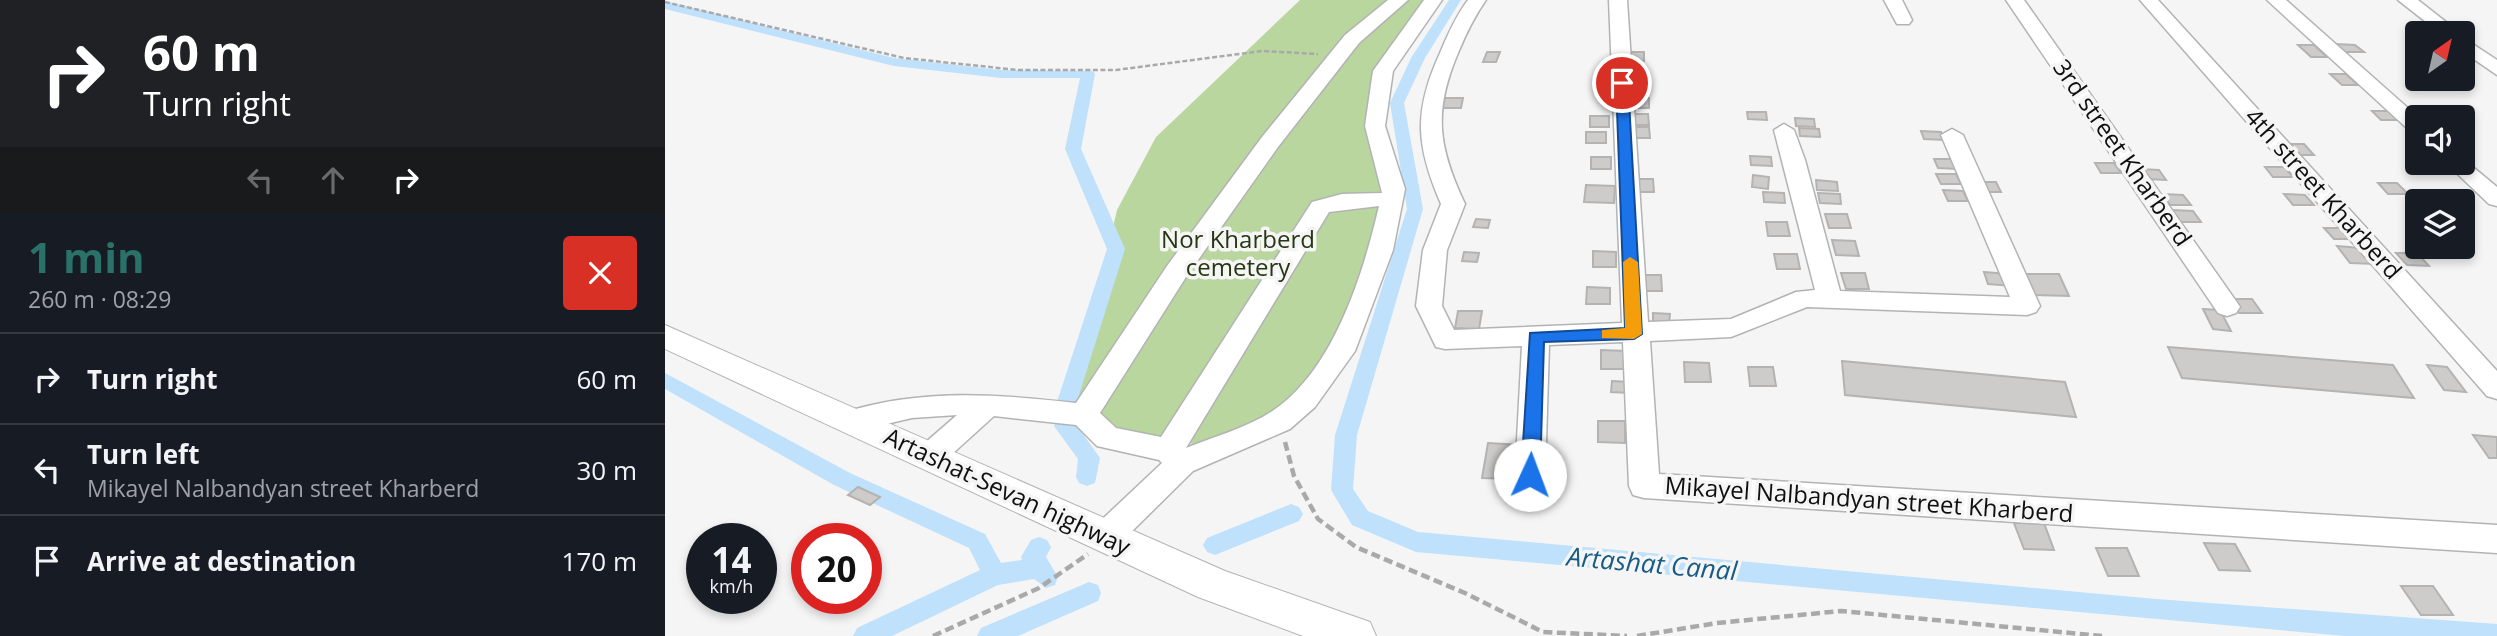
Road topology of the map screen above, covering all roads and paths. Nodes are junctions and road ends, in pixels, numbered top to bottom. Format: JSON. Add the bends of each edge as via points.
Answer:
{"nodes":[{"id":1,"x":1399,"y":0,"type":"edge"},
{"id":2,"x":1433,"y":0,"type":"edge"},
{"id":3,"x":1477,"y":0,"type":"edge"},
{"id":4,"x":1618,"y":0,"type":"edge"},
{"id":5,"x":1893,"y":0,"type":"edge"},
{"id":6,"x":2015,"y":0,"type":"edge"},
{"id":7,"x":2149,"y":0,"type":"edge"},
{"id":8,"x":2276,"y":0,"type":"edge"},
{"id":9,"x":2407,"y":0,"type":"edge"},
{"id":10,"x":665,"y":2,"type":"edge"},
{"id":11,"x":1903,"y":20,"type":"dead end"},
{"id":12,"x":2435,"y":21,"type":"edge"},
{"id":13,"x":2475,"y":52,"type":"edge"},
{"id":14,"x":1337,"y":56,"type":"junction"},
{"id":15,"x":2497,"y":69,"type":"edge"},
{"id":16,"x":2405,"y":116,"type":"edge"},
{"id":17,"x":1784,"y":130,"type":"dead end"},
{"id":18,"x":1952,"y":135,"type":"dead end"},
{"id":19,"x":2470,"y":175,"type":"edge"},
{"id":20,"x":1392,"y":199,"type":"junction"},
{"id":21,"x":2497,"y":199,"type":"edge"},
{"id":22,"x":1826,"y":298,"type":"junction"},
{"id":23,"x":2227,"y":307,"type":"dead end"},
{"id":24,"x":1634,"y":334,"type":"junction"},
{"id":25,"x":665,"y":335,"type":"edge"},
{"id":26,"x":1536,"y":337,"type":"junction"},
{"id":27,"x":2484,"y":361,"type":"edge"},
{"id":28,"x":2497,"y":389,"type":"edge"},
{"id":29,"x":988,"y":404,"type":"junction"},
{"id":30,"x":1084,"y":415,"type":"junction"},
{"id":31,"x":852,"y":421,"type":"junction"},
{"id":32,"x":1280,"y":421,"type":"junction"},
{"id":33,"x":1175,"y":456,"type":"junction"},
{"id":34,"x":929,"y":457,"type":"junction"},
{"id":35,"x":1530,"y":475,"type":"dead end"},
{"id":36,"x":1105,"y":537,"type":"junction"},
{"id":37,"x":2497,"y":539,"type":"edge"},
{"id":38,"x":933,"y":636,"type":"edge"},
{"id":39,"x":1355,"y":636,"type":"edge"},
{"id":40,"x":1627,"y":636,"type":"edge"},
{"id":41,"x":1637,"y":636,"type":"edge"},
{"id":42,"x":2102,"y":636,"type":"edge"}],
"edges":[{"from":1,"to":14,"type":"street"},
{"from":2,"to":20,"type":"street","via":[[1383,71],[1375,126],[1394,189]]},
{"from":3,"to":26,"type":"street","via":[[1455,38],[1429,102],[1428,133],[1453,204],[1435,250],[1429,306],[1445,340]]},
{"from":4,"to":24,"type":"street","name":"Mikayel Nalbandyan street Kharberd"},
{"from":5,"to":11,"type":"street"},
{"from":6,"to":23,"type":"street","name":"3rd street Kharberd"},
{"from":7,"to":27,"type":"street","name":"4th street Kharberd"},
{"from":8,"to":16,"type":"street"},
{"from":9,"to":12,"type":"street"},
{"from":10,"to":14,"type":"path","via":[[904,58],[1018,70],[1116,70],[1262,51]]},
{"from":13,"to":15,"type":"street"},
{"from":14,"to":30,"type":"street","via":[[1176,272]]},
{"from":17,"to":22,"type":"street","via":[[1828,286]]},
{"from":18,"to":22,"type":"street","via":[[2027,306]]},
{"from":19,"to":21,"type":"street"},
{"from":20,"to":32,"type":"street","via":[[1381,250],[1345,344],[1305,400]]},
{"from":20,"to":33,"type":"street","via":[[1342,201],[1320,207]]},
{"from":22,"to":24,"type":"street","via":[[1805,298],[1756,322],[1731,328]]},
{"from":24,"to":26,"type":"street"},
{"from":24,"to":37,"type":"street","name":"Mikayel Nalbandyan street Kharberd","via":[[1644,486]]},
{"from":25,"to":31,"type":"main road","name":"Artashat-Sevan highway"},
{"from":26,"to":35,"type":"street"},
{"from":27,"to":28,"type":"street","name":"4th street Kharberd"},
{"from":29,"to":30,"type":"street"},
{"from":29,"to":31,"type":"street","via":[[937,402],[888,409]]},
{"from":29,"to":34,"type":"street"},
{"from":30,"to":33,"type":"street","via":[[1107,438]]},
{"from":31,"to":34,"type":"main road","name":"Artashat-Sevan highway"},
{"from":32,"to":33,"type":"street"},
{"from":32,"to":40,"type":"path","via":[[1294,476],[1318,519],[1356,547],[1543,632]]},
{"from":33,"to":36,"type":"street"},
{"from":34,"to":36,"type":"main road","name":"Artashat-Sevan highway"},
{"from":36,"to":38,"type":"path","via":[[1081,562],[1039,588]]},
{"from":36,"to":39,"type":"main road","name":"Artashat-Sevan highway","via":[[1223,589]]},
{"from":41,"to":42,"type":"path","via":[[1841,611]]}]}
